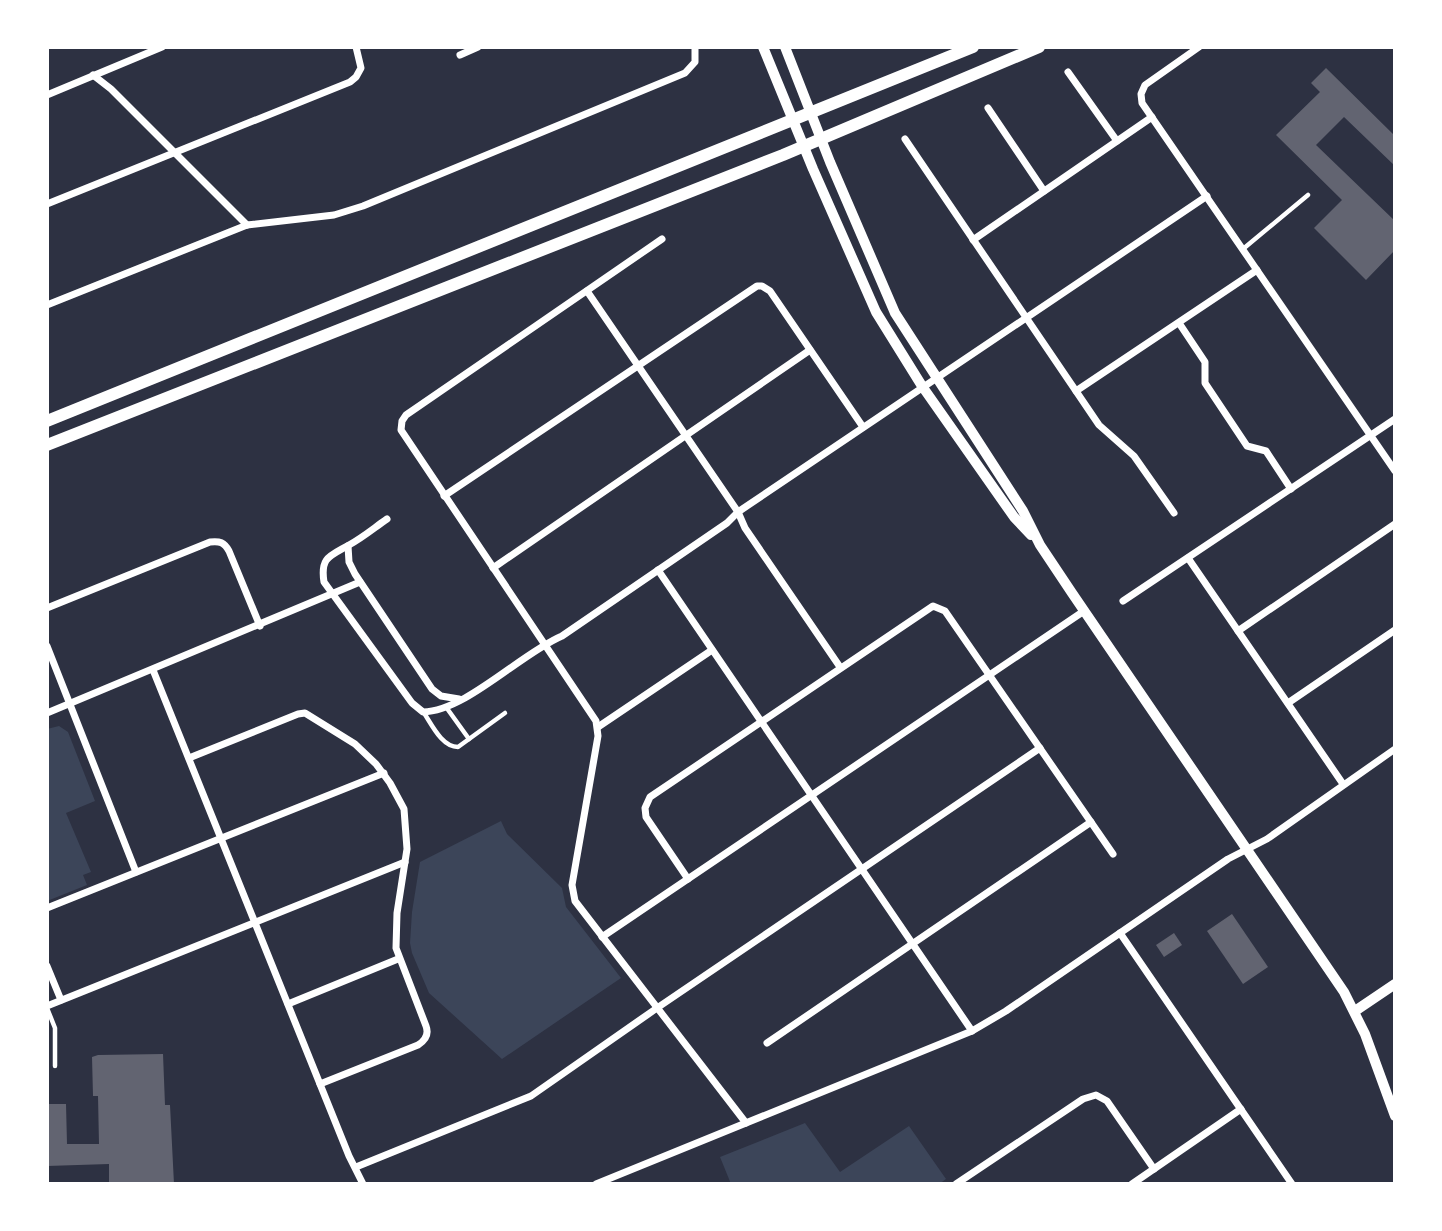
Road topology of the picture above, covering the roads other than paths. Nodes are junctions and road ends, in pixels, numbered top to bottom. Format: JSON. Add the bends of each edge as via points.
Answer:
{"nodes":[{"id":1,"x":162,"y":47,"type":"edge"},
{"id":2,"x":356,"y":47,"type":"edge"},
{"id":3,"x":478,"y":47,"type":"edge"},
{"id":4,"x":695,"y":47,"type":"edge"},
{"id":5,"x":763,"y":47,"type":"edge"},
{"id":6,"x":785,"y":47,"type":"edge"},
{"id":7,"x":973,"y":47,"type":"edge"},
{"id":8,"x":1039,"y":47,"type":"edge"},
{"id":9,"x":1199,"y":47,"type":"edge"},
{"id":10,"x":460,"y":55,"type":"dead end"},
{"id":11,"x":1068,"y":72,"type":"dead end"},
{"id":12,"x":93,"y":75,"type":"junction"},
{"id":13,"x":47,"y":94,"type":"edge"},
{"id":14,"x":988,"y":108,"type":"dead end"},
{"id":15,"x":811,"y":113,"type":"junction"},
{"id":16,"x":1152,"y":117,"type":"junction"},
{"id":17,"x":793,"y":120,"type":"junction"},
{"id":18,"x":821,"y":139,"type":"junction"},
{"id":19,"x":905,"y":139,"type":"dead end"},
{"id":20,"x":1117,"y":141,"type":"junction"},
{"id":21,"x":804,"y":146,"type":"junction"},
{"id":22,"x":175,"y":153,"type":"junction"},
{"id":23,"x":1044,"y":191,"type":"junction"},
{"id":24,"x":1308,"y":195,"type":"dead end"},
{"id":25,"x":1206,"y":196,"type":"junction"},
{"id":26,"x":47,"y":204,"type":"edge"},
{"id":27,"x":247,"y":225,"type":"junction"},
{"id":28,"x":662,"y":239,"type":"dead end"},
{"id":29,"x":973,"y":240,"type":"junction"},
{"id":30,"x":1243,"y":249,"type":"junction"},
{"id":31,"x":1257,"y":270,"type":"junction"},
{"id":32,"x":587,"y":291,"type":"junction"},
{"id":33,"x":47,"y":305,"type":"edge"},
{"id":34,"x":1026,"y":319,"type":"junction"},
{"id":35,"x":1179,"y":323,"type":"junction"},
{"id":36,"x":810,"y":350,"type":"junction"},
{"id":37,"x":637,"y":366,"type":"junction"},
{"id":38,"x":937,"y":379,"type":"junction"},
{"id":39,"x":922,"y":386,"type":"junction"},
{"id":40,"x":1076,"y":391,"type":"junction"},
{"id":41,"x":1395,"y":419,"type":"edge"},
{"id":42,"x":47,"y":421,"type":"edge"},
{"id":43,"x":863,"y":427,"type":"junction"},
{"id":44,"x":1371,"y":435,"type":"junction"},
{"id":45,"x":685,"y":436,"type":"junction"},
{"id":46,"x":47,"y":445,"type":"edge"},
{"id":47,"x":1395,"y":471,"type":"edge"},
{"id":48,"x":1291,"y":489,"type":"junction"},
{"id":49,"x":444,"y":496,"type":"junction"},
{"id":50,"x":738,"y":512,"type":"junction"},
{"id":51,"x":1174,"y":513,"type":"dead end"},
{"id":52,"x":387,"y":519,"type":"dead end"},
{"id":53,"x":1395,"y":524,"type":"edge"},
{"id":54,"x":348,"y":545,"type":"junction"},
{"id":55,"x":1041,"y":545,"type":"junction"},
{"id":56,"x":1188,"y":558,"type":"junction"},
{"id":57,"x":493,"y":568,"type":"junction"},
{"id":58,"x":658,"y":570,"type":"junction"},
{"id":59,"x":360,"y":582,"type":"junction"},
{"id":60,"x":332,"y":596,"type":"junction"},
{"id":61,"x":1123,"y":600,"type":"dead end"},
{"id":62,"x":47,"y":608,"type":"edge"},
{"id":63,"x":1084,"y":611,"type":"junction"},
{"id":64,"x":260,"y":626,"type":"junction"},
{"id":65,"x":1395,"y":630,"type":"edge"},
{"id":66,"x":1238,"y":631,"type":"junction"},
{"id":67,"x":544,"y":644,"type":"junction"},
{"id":68,"x":47,"y":646,"type":"edge"},
{"id":69,"x":712,"y":650,"type":"junction"},
{"id":70,"x":840,"y":667,"type":"junction"},
{"id":71,"x":153,"y":670,"type":"junction"},
{"id":72,"x":989,"y":674,"type":"junction"},
{"id":73,"x":462,"y":699,"type":"junction"},
{"id":74,"x":1288,"y":703,"type":"junction"},
{"id":75,"x":69,"y":704,"type":"junction"},
{"id":76,"x":446,"y":707,"type":"junction"},
{"id":77,"x":424,"y":712,"type":"junction"},
{"id":78,"x":47,"y":713,"type":"edge"},
{"id":79,"x":505,"y":713,"type":"dead end"},
{"id":80,"x":761,"y":722,"type":"junction"},
{"id":81,"x":598,"y":727,"type":"junction"},
{"id":82,"x":469,"y":739,"type":"junction"},
{"id":83,"x":1040,"y":748,"type":"junction"},
{"id":84,"x":1395,"y":748,"type":"edge"},
{"id":85,"x":189,"y":758,"type":"junction"},
{"id":86,"x":384,"y":773,"type":"junction"},
{"id":87,"x":1343,"y":784,"type":"junction"},
{"id":88,"x":811,"y":796,"type":"junction"},
{"id":89,"x":1091,"y":822,"type":"junction"},
{"id":90,"x":221,"y":839,"type":"junction"},
{"id":91,"x":1248,"y":849,"type":"junction"},
{"id":92,"x":1113,"y":854,"type":"dead end"},
{"id":93,"x":405,"y":862,"type":"junction"},
{"id":94,"x":862,"y":869,"type":"junction"},
{"id":95,"x":136,"y":872,"type":"junction"},
{"id":96,"x":688,"y":879,"type":"junction"},
{"id":97,"x":47,"y":908,"type":"edge"},
{"id":98,"x":254,"y":921,"type":"junction"},
{"id":99,"x":1120,"y":933,"type":"junction"},
{"id":100,"x":602,"y":937,"type":"junction"},
{"id":101,"x":912,"y":944,"type":"junction"},
{"id":102,"x":398,"y":959,"type":"junction"},
{"id":103,"x":47,"y":966,"type":"edge"},
{"id":104,"x":1395,"y":984,"type":"edge"},
{"id":105,"x":61,"y":1000,"type":"junction"},
{"id":106,"x":288,"y":1004,"type":"junction"},
{"id":107,"x":47,"y":1007,"type":"edge"},
{"id":108,"x":657,"y":1008,"type":"junction"},
{"id":109,"x":1355,"y":1011,"type":"junction"},
{"id":110,"x":972,"y":1031,"type":"junction"},
{"id":111,"x":768,"y":1043,"type":"dead end"},
{"id":112,"x":55,"y":1066,"type":"dead end"},
{"id":113,"x":320,"y":1084,"type":"junction"},
{"id":114,"x":1241,"y":1109,"type":"junction"},
{"id":115,"x":1395,"y":1116,"type":"edge"},
{"id":116,"x":746,"y":1123,"type":"junction"},
{"id":117,"x":356,"y":1167,"type":"junction"},
{"id":118,"x":1154,"y":1169,"type":"junction"},
{"id":119,"x":363,"y":1184,"type":"edge"},
{"id":120,"x":596,"y":1184,"type":"edge"},
{"id":121,"x":956,"y":1184,"type":"edge"},
{"id":122,"x":1132,"y":1184,"type":"edge"},
{"id":123,"x":1292,"y":1184,"type":"edge"}],
"edges":[{"from":1,"to":12,"type":"street"},
{"from":2,"to":22,"type":"street","via":[[361,68],[350,82]]},
{"from":3,"to":10,"type":"street"},
{"from":4,"to":27,"type":"street","via":[[695,62],[685,73],[375,201],[334,215]]},
{"from":5,"to":17,"type":"street"},
{"from":6,"to":15,"type":"street"},
{"from":7,"to":15,"type":"main road"},
{"from":8,"to":18,"type":"main road"},
{"from":9,"to":16,"type":"street","via":[[1145,85],[1141,99]]},
{"from":11,"to":20,"type":"street"},
{"from":12,"to":13,"type":"street"},
{"from":12,"to":22,"type":"street"},
{"from":14,"to":23,"type":"street"},
{"from":15,"to":17,"type":"main road"},
{"from":15,"to":18,"type":"street"},
{"from":16,"to":20,"type":"street"},
{"from":16,"to":25,"type":"street"},
{"from":17,"to":21,"type":"street"},
{"from":17,"to":42,"type":"main road"},
{"from":18,"to":21,"type":"main road"},
{"from":18,"to":38,"type":"street","via":[[888,299]]},
{"from":19,"to":29,"type":"street"},
{"from":20,"to":23,"type":"street"},
{"from":21,"to":39,"type":"street","via":[[868,296]]},
{"from":21,"to":46,"type":"main road"},
{"from":22,"to":26,"type":"street"},
{"from":22,"to":27,"type":"street"},
{"from":23,"to":29,"type":"street"},
{"from":24,"to":30,"type":"lane"},
{"from":25,"to":30,"type":"street"},
{"from":25,"to":34,"type":"street"},
{"from":27,"to":33,"type":"street"},
{"from":28,"to":32,"type":"street"},
{"from":29,"to":34,"type":"street"},
{"from":30,"to":31,"type":"street"},
{"from":31,"to":35,"type":"street"},
{"from":31,"to":44,"type":"street"},
{"from":32,"to":37,"type":"street"},
{"from":32,"to":49,"type":"street","via":[[404,418],[403,434]]},
{"from":34,"to":38,"type":"street"},
{"from":34,"to":40,"type":"street"},
{"from":35,"to":40,"type":"street"},
{"from":35,"to":48,"type":"street","via":[[1205,362],[1205,383],[1247,446],[1266,451]]},
{"from":36,"to":37,"type":"street","via":[[770,291],[757,286]]},
{"from":36,"to":43,"type":"street"},
{"from":36,"to":45,"type":"street"},
{"from":37,"to":45,"type":"street"},
{"from":37,"to":49,"type":"street"},
{"from":38,"to":39,"type":"street"},
{"from":38,"to":55,"type":"street"},
{"from":39,"to":43,"type":"street"},
{"from":39,"to":55,"type":"street","via":[[1014,517]]},
{"from":40,"to":51,"type":"street","via":[[1099,425],[1134,456]]},
{"from":41,"to":44,"type":"street"},
{"from":43,"to":50,"type":"street"},
{"from":44,"to":47,"type":"street"},
{"from":44,"to":48,"type":"street"},
{"from":45,"to":50,"type":"street"},
{"from":45,"to":57,"type":"street"},
{"from":48,"to":56,"type":"street"},
{"from":49,"to":57,"type":"street"},
{"from":50,"to":58,"type":"street"},
{"from":50,"to":70,"type":"street"},
{"from":52,"to":54,"type":"street"},
{"from":53,"to":66,"type":"street"},
{"from":54,"to":59,"type":"street","via":[[349,562]]},
{"from":54,"to":60,"type":"street","via":[[331,553],[324,563],[324,582]]},
{"from":55,"to":63,"type":"street"},
{"from":56,"to":61,"type":"street"},
{"from":56,"to":66,"type":"street"},
{"from":57,"to":67,"type":"street"},
{"from":58,"to":67,"type":"street"},
{"from":58,"to":69,"type":"street"},
{"from":59,"to":60,"type":"street"},
{"from":59,"to":73,"type":"street","via":[[432,689],[441,696]]},
{"from":60,"to":64,"type":"street"},
{"from":60,"to":77,"type":"street","via":[[412,703]]},
{"from":62,"to":64,"type":"street","via":[[219,541],[229,551]]},
{"from":63,"to":72,"type":"street"},
{"from":63,"to":91,"type":"street"},
{"from":64,"to":71,"type":"street"},
{"from":65,"to":74,"type":"street"},
{"from":66,"to":74,"type":"street"},
{"from":67,"to":73,"type":"street"},
{"from":67,"to":81,"type":"street"},
{"from":68,"to":75,"type":"street"},
{"from":69,"to":80,"type":"street"},
{"from":69,"to":81,"type":"street"},
{"from":70,"to":72,"type":"street","via":[[933,606],[945,611]]},
{"from":70,"to":80,"type":"street"},
{"from":71,"to":75,"type":"street"},
{"from":71,"to":85,"type":"street"},
{"from":72,"to":83,"type":"street"},
{"from":72,"to":88,"type":"street"},
{"from":73,"to":76,"type":"street"},
{"from":74,"to":87,"type":"street"},
{"from":75,"to":78,"type":"street"},
{"from":75,"to":95,"type":"street"},
{"from":76,"to":77,"type":"street"},
{"from":76,"to":82,"type":"lane"},
{"from":77,"to":82,"type":"lane","via":[[450,746],[458,747]]},
{"from":79,"to":82,"type":"lane"},
{"from":80,"to":88,"type":"street"},
{"from":80,"to":96,"type":"street","via":[[647,800],[646,817]]},
{"from":81,"to":100,"type":"street","via":[[572,890]]},
{"from":83,"to":89,"type":"street"},
{"from":83,"to":94,"type":"street"},
{"from":84,"to":87,"type":"street"},
{"from":85,"to":86,"type":"street","via":[[301,713],[355,744]]},
{"from":85,"to":90,"type":"street"},
{"from":86,"to":90,"type":"street"},
{"from":86,"to":93,"type":"street","via":[[405,813]]},
{"from":87,"to":91,"type":"street"},
{"from":88,"to":94,"type":"street"},
{"from":88,"to":96,"type":"street"},
{"from":89,"to":92,"type":"street"},
{"from":89,"to":101,"type":"street"},
{"from":90,"to":95,"type":"street"},
{"from":90,"to":98,"type":"street"},
{"from":91,"to":99,"type":"street"},
{"from":91,"to":109,"type":"street"},
{"from":93,"to":98,"type":"street"},
{"from":93,"to":102,"type":"street","via":[[397,913]]},
{"from":94,"to":101,"type":"street"},
{"from":94,"to":108,"type":"street"},
{"from":95,"to":97,"type":"street"},
{"from":96,"to":100,"type":"street"},
{"from":98,"to":105,"type":"street"},
{"from":98,"to":106,"type":"street"},
{"from":99,"to":110,"type":"street"},
{"from":99,"to":114,"type":"street"},
{"from":100,"to":108,"type":"street"},
{"from":101,"to":110,"type":"street"},
{"from":101,"to":111,"type":"street"},
{"from":102,"to":106,"type":"street"},
{"from":102,"to":113,"type":"street","via":[[426,1026],[426,1038]]},
{"from":103,"to":105,"type":"street"},
{"from":104,"to":109,"type":"street"},
{"from":105,"to":107,"type":"street"},
{"from":106,"to":113,"type":"street"},
{"from":107,"to":112,"type":"lane","via":[[55,1028]]},
{"from":108,"to":116,"type":"street"},
{"from":108,"to":117,"type":"street","via":[[531,1096]]},
{"from":109,"to":115,"type":"street"},
{"from":110,"to":116,"type":"street"},
{"from":113,"to":117,"type":"street"},
{"from":114,"to":118,"type":"street"},
{"from":114,"to":123,"type":"street"},
{"from":116,"to":120,"type":"street"},
{"from":117,"to":119,"type":"street"},
{"from":118,"to":121,"type":"street","via":[[1107,1101],[1096,1095],[1083,1099]]},
{"from":118,"to":122,"type":"street"}]}
